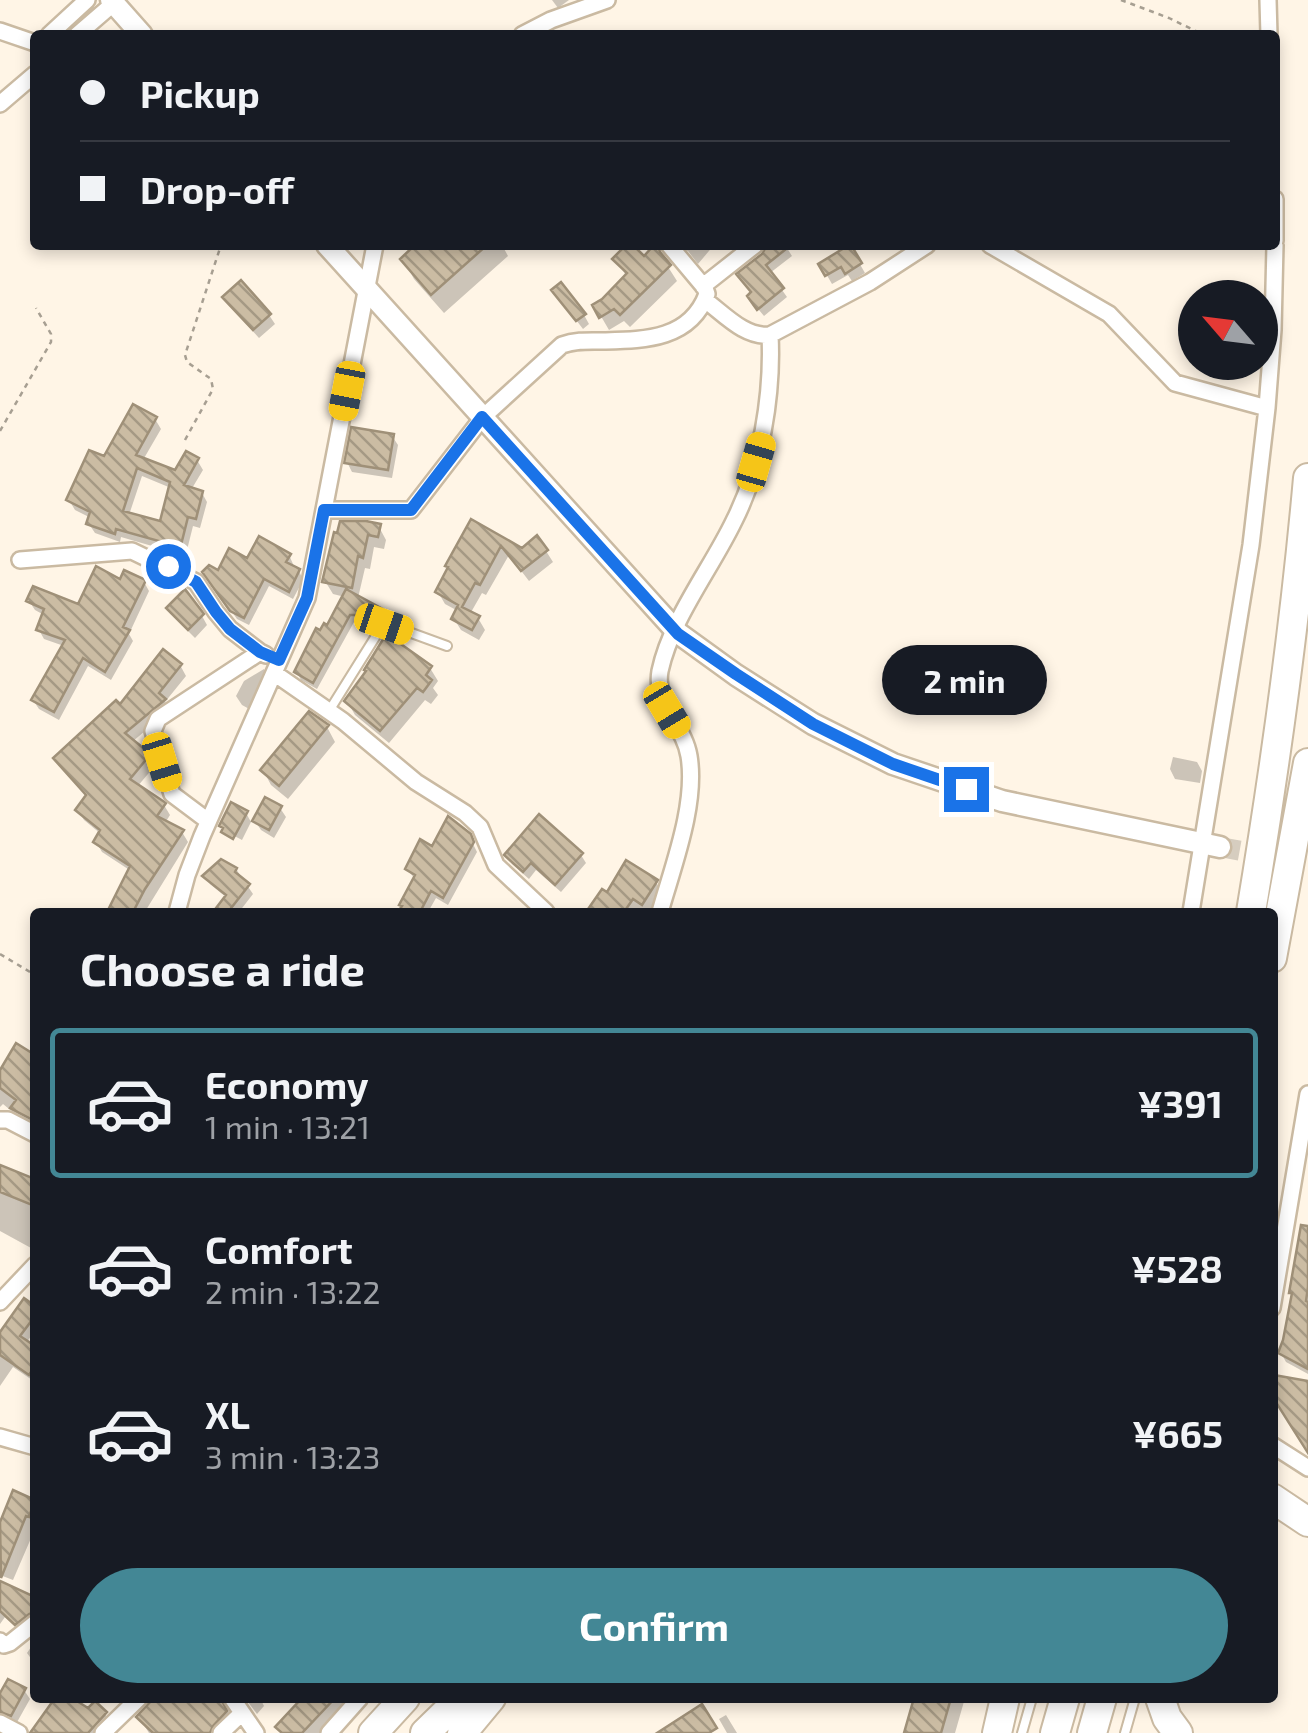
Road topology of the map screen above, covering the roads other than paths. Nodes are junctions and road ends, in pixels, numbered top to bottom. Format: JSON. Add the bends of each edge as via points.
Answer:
{"nodes":[{"id":1,"x":86,"y":0,"type":"edge"},
{"id":2,"x":607,"y":0,"type":"edge"},
{"id":3,"x":1268,"y":0,"type":"edge"},
{"id":4,"x":112,"y":2,"type":"edge"},
{"id":5,"x":553,"y":19,"type":"junction"},
{"id":6,"x":55,"y":30,"type":"edge"},
{"id":7,"x":82,"y":30,"type":"edge"},
{"id":8,"x":137,"y":30,"type":"edge"},
{"id":9,"x":532,"y":30,"type":"edge"},
{"id":10,"x":559,"y":30,"type":"edge"},
{"id":11,"x":1269,"y":30,"type":"edge"},
{"id":12,"x":0,"y":31,"type":"edge"},
{"id":13,"x":30,"y":40,"type":"edge"},
{"id":14,"x":30,"y":78,"type":"edge"},
{"id":15,"x":0,"y":104,"type":"edge"},
{"id":16,"x":332,"y":250,"type":"edge"},
{"id":17,"x":373,"y":250,"type":"edge"},
{"id":18,"x":673,"y":250,"type":"edge"},
{"id":19,"x":751,"y":250,"type":"edge"},
{"id":20,"x":919,"y":250,"type":"edge"},
{"id":21,"x":999,"y":250,"type":"edge"},
{"id":22,"x":1275,"y":250,"type":"edge"},
{"id":23,"x":367,"y":290,"type":"junction"},
{"id":24,"x":704,"y":293,"type":"junction"},
{"id":25,"x":770,"y":335,"type":"junction"},
{"id":26,"x":1267,"y":408,"type":"junction"},
{"id":27,"x":482,"y":417,"type":"junction"},
{"id":28,"x":1308,"y":478,"type":"edge"},
{"id":29,"x":324,"y":510,"type":"junction"},
{"id":30,"x":20,"y":560,"type":"dead end"},
{"id":31,"x":675,"y":630,"type":"junction"},
{"id":32,"x":447,"y":646,"type":"dead end"},
{"id":33,"x":260,"y":652,"type":"junction"},
{"id":34,"x":276,"y":666,"type":"junction"},
{"id":35,"x":329,"y":711,"type":"junction"},
{"id":36,"x":1308,"y":763,"type":"edge"},
{"id":37,"x":1275,"y":766,"type":"junction"},
{"id":38,"x":208,"y":821,"type":"junction"},
{"id":39,"x":1212,"y":846,"type":"junction"},
{"id":40,"x":178,"y":908,"type":"edge"},
{"id":41,"x":542,"y":908,"type":"edge"},
{"id":42,"x":661,"y":908,"type":"edge"},
{"id":43,"x":1192,"y":908,"type":"edge"},
{"id":44,"x":1243,"y":908,"type":"edge"},
{"id":45,"x":1252,"y":908,"type":"edge"},
{"id":46,"x":1278,"y":926,"type":"edge"},
{"id":47,"x":1308,"y":1094,"type":"edge"},
{"id":48,"x":0,"y":1120,"type":"edge"},
{"id":49,"x":30,"y":1131,"type":"edge"},
{"id":50,"x":1308,"y":1215,"type":"edge"},
{"id":51,"x":1282,"y":1221,"type":"edge"},
{"id":52,"x":1278,"y":1256,"type":"edge"},
{"id":53,"x":30,"y":1270,"type":"edge"},
{"id":54,"x":0,"y":1302,"type":"edge"},
{"id":55,"x":0,"y":1436,"type":"edge"},
{"id":56,"x":30,"y":1445,"type":"edge"},
{"id":57,"x":1278,"y":1450,"type":"edge"},
{"id":58,"x":1308,"y":1468,"type":"edge"},
{"id":59,"x":1278,"y":1484,"type":"edge"},
{"id":60,"x":1308,"y":1501,"type":"edge"},
{"id":61,"x":1278,"y":1502,"type":"edge"},
{"id":62,"x":1308,"y":1522,"type":"edge"},
{"id":63,"x":30,"y":1627,"type":"edge"},
{"id":64,"x":0,"y":1641,"type":"edge"},
{"id":65,"x":135,"y":1703,"type":"edge"},
{"id":66,"x":235,"y":1703,"type":"edge"},
{"id":67,"x":356,"y":1703,"type":"edge"},
{"id":68,"x":400,"y":1703,"type":"edge"},
{"id":69,"x":430,"y":1703,"type":"edge"},
{"id":70,"x":456,"y":1703,"type":"edge"},
{"id":71,"x":487,"y":1703,"type":"edge"},
{"id":72,"x":1004,"y":1703,"type":"edge"},
{"id":73,"x":1031,"y":1703,"type":"edge"},
{"id":74,"x":1064,"y":1703,"type":"edge"},
{"id":75,"x":1101,"y":1703,"type":"edge"},
{"id":76,"x":1134,"y":1703,"type":"edge"},
{"id":77,"x":1162,"y":1703,"type":"edge"},
{"id":78,"x":242,"y":1713,"type":"junction"},
{"id":79,"x":0,"y":1723,"type":"edge"},
{"id":80,"x":20,"y":1733,"type":"edge"},
{"id":81,"x":103,"y":1733,"type":"edge"},
{"id":82,"x":221,"y":1733,"type":"edge"},
{"id":83,"x":256,"y":1733,"type":"edge"},
{"id":84,"x":329,"y":1733,"type":"edge"},
{"id":85,"x":373,"y":1733,"type":"edge"},
{"id":86,"x":403,"y":1733,"type":"edge"},
{"id":87,"x":425,"y":1733,"type":"edge"},
{"id":88,"x":462,"y":1733,"type":"edge"},
{"id":89,"x":997,"y":1733,"type":"edge"},
{"id":90,"x":1022,"y":1733,"type":"edge"},
{"id":91,"x":1055,"y":1733,"type":"edge"},
{"id":92,"x":1092,"y":1733,"type":"edge"},
{"id":93,"x":1125,"y":1733,"type":"edge"},
{"id":94,"x":1178,"y":1733,"type":"edge"}],
"edges":[{"from":1,"to":6,"type":"street"},
{"from":2,"to":5,"type":"street"},
{"from":3,"to":11,"type":"street"},
{"from":4,"to":7,"type":"street"},
{"from":4,"to":8,"type":"street"},
{"from":5,"to":9,"type":"street"},
{"from":5,"to":10,"type":"street"},
{"from":12,"to":13,"type":"street"},
{"from":14,"to":15,"type":"street"},
{"from":16,"to":23,"type":"street"},
{"from":17,"to":23,"type":"street"},
{"from":18,"to":24,"type":"street"},
{"from":19,"to":24,"type":"street"},
{"from":20,"to":25,"type":"street"},
{"from":21,"to":26,"type":"street","via":[[1109,314],[1175,383]]},
{"from":22,"to":26,"type":"street"},
{"from":23,"to":27,"type":"street"},
{"from":23,"to":29,"type":"street"},
{"from":24,"to":25,"type":"street","via":[[746,330]]},
{"from":24,"to":27,"type":"street","via":[[695,315],[664,337],[562,345]]},
{"from":25,"to":31,"type":"street","via":[[763,436],[748,488]]},
{"from":26,"to":39,"type":"street","via":[[1224,706]]},
{"from":27,"to":29,"type":"street","via":[[411,510]]},
{"from":27,"to":31,"type":"street"},
{"from":28,"to":37,"type":"highway"},
{"from":29,"to":34,"type":"street","via":[[307,598]]},
{"from":30,"to":33,"type":"street","via":[[132,551],[196,582],[230,629]]},
{"from":31,"to":39,"type":"street","via":[[813,724],[893,764],[1002,801]]},
{"from":31,"to":42,"type":"street","via":[[658,685],[689,753],[690,790]]},
{"from":32,"to":35,"type":"lane","via":[[384,624]]},
{"from":33,"to":34,"type":"street"},
{"from":33,"to":38,"type":"street","via":[[158,719],[153,731],[172,794]]},
{"from":34,"to":35,"type":"street"},
{"from":34,"to":38,"type":"street"},
{"from":35,"to":41,"type":"street","via":[[480,826],[496,865]]},
{"from":36,"to":46,"type":"highway"},
{"from":37,"to":44,"type":"highway"},
{"from":37,"to":45,"type":"highway"},
{"from":38,"to":40,"type":"street"},
{"from":39,"to":43,"type":"street"},
{"from":47,"to":51,"type":"street"},
{"from":48,"to":49,"type":"street"},
{"from":50,"to":51,"type":"street"},
{"from":51,"to":52,"type":"street"},
{"from":53,"to":54,"type":"street"},
{"from":55,"to":56,"type":"street"},
{"from":57,"to":58,"type":"street"},
{"from":59,"to":60,"type":"highway"},
{"from":61,"to":62,"type":"highway"},
{"from":63,"to":64,"type":"street","via":[[10,1644]]},
{"from":65,"to":81,"type":"street"},
{"from":66,"to":78,"type":"street"},
{"from":67,"to":84,"type":"street"},
{"from":68,"to":85,"type":"highway"},
{"from":69,"to":86,"type":"highway"},
{"from":70,"to":87,"type":"highway"},
{"from":71,"to":88,"type":"highway"},
{"from":72,"to":89,"type":"highway"},
{"from":73,"to":90,"type":"lane"},
{"from":74,"to":91,"type":"highway"},
{"from":75,"to":92,"type":"highway"},
{"from":76,"to":93,"type":"lane"},
{"from":77,"to":94,"type":"highway"},
{"from":78,"to":82,"type":"street"},
{"from":78,"to":83,"type":"street"},
{"from":79,"to":80,"type":"street"}]}
